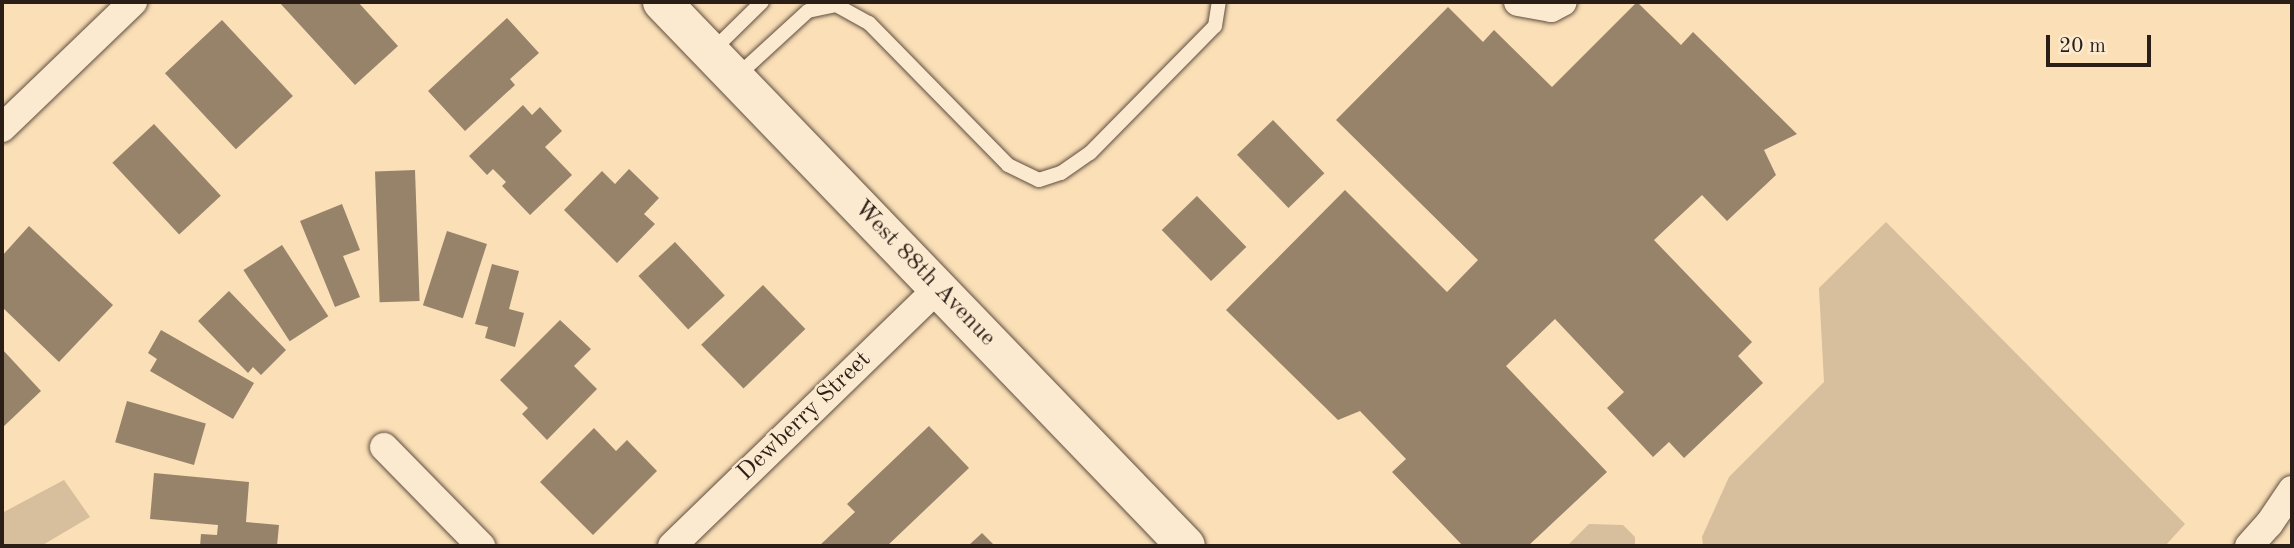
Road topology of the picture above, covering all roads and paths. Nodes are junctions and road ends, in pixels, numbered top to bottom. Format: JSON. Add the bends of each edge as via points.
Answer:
{"nodes":[{"id":1,"x":133,"y":2,"type":"edge"},
{"id":2,"x":662,"y":2,"type":"edge"},
{"id":3,"x":762,"y":2,"type":"edge"},
{"id":4,"x":1219,"y":2,"type":"edge"},
{"id":5,"x":1518,"y":2,"type":"edge"},
{"id":6,"x":1563,"y":2,"type":"edge"},
{"id":7,"x":732,"y":65,"type":"junction"},
{"id":8,"x":2,"y":128,"type":"edge"},
{"id":9,"x":937,"y":288,"type":"junction"},
{"id":10,"x":384,"y":447,"type":"dead end"},
{"id":11,"x":2292,"y":490,"type":"edge"},
{"id":12,"x":481,"y":546,"type":"edge"},
{"id":13,"x":672,"y":546,"type":"edge"},
{"id":14,"x":1186,"y":546,"type":"edge"},
{"id":15,"x":2249,"y":546,"type":"edge"}],
"edges":[{"from":1,"to":8,"type":"street"},
{"from":2,"to":7,"type":"street","name":"West 88th Avenue"},
{"from":3,"to":7,"type":"lane"},
{"from":4,"to":7,"type":"lane","via":[[1215,26],[1090,153],[1060,173],[1039,180],[1008,165],[869,23],[836,5],[808,11],[777,40]]},
{"from":5,"to":6,"type":"street","via":[[1551,8]]},
{"from":7,"to":9,"type":"street","name":"West 88th Avenue"},
{"from":9,"to":13,"type":"street","name":"Dewberry Street"},
{"from":9,"to":14,"type":"street","name":"West 88th Avenue"},
{"from":10,"to":12,"type":"street"},
{"from":11,"to":15,"type":"street"}]}
